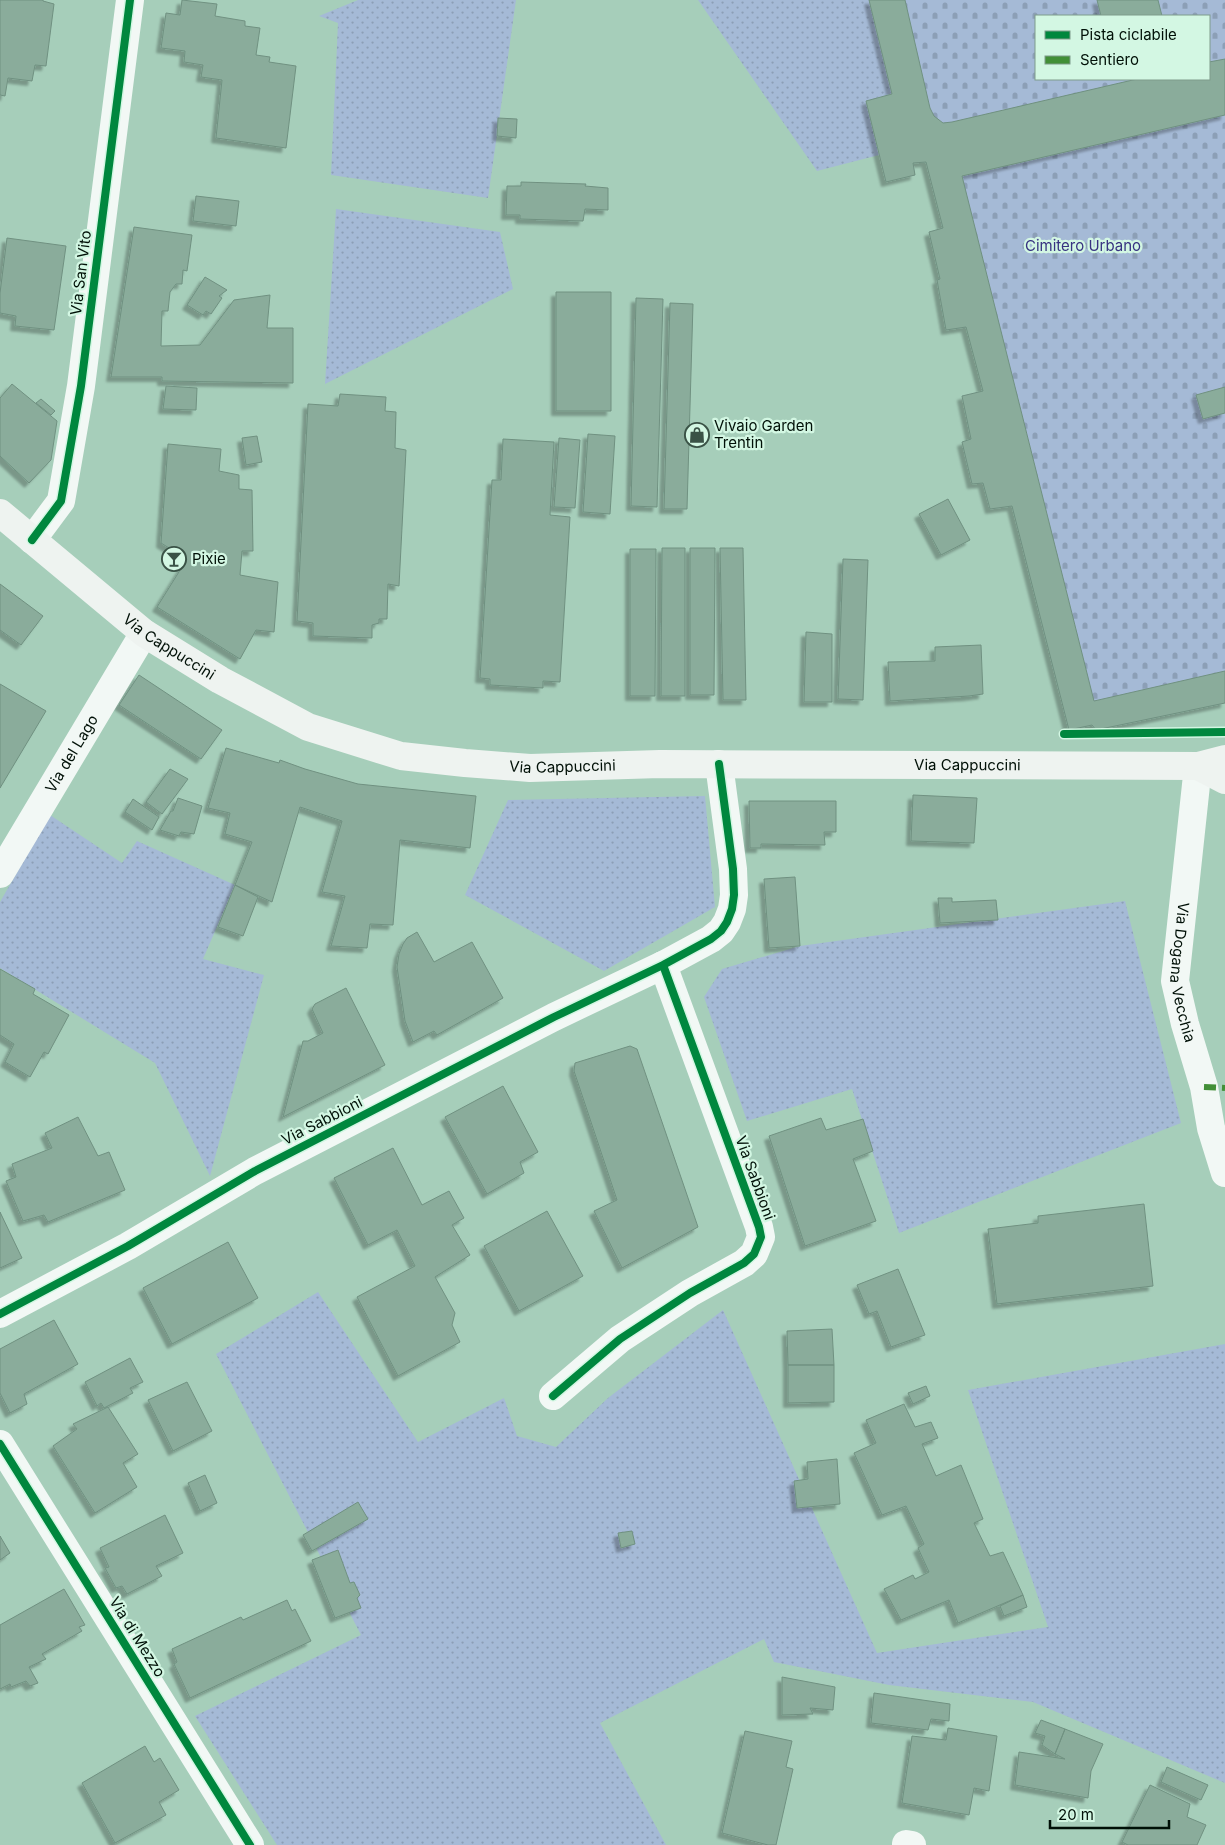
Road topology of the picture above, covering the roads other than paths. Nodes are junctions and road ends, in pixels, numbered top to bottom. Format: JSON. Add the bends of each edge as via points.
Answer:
{"nodes":[{"id":1,"x":130,"y":0,"type":"edge"},
{"id":2,"x":0,"y":513,"type":"edge"},
{"id":3,"x":32,"y":540,"type":"junction"},
{"id":4,"x":144,"y":633,"type":"junction"},
{"id":5,"x":1225,"y":759,"type":"edge"},
{"id":6,"x":719,"y":764,"type":"junction"},
{"id":7,"x":1198,"y":766,"type":"junction"},
{"id":8,"x":1225,"y":780,"type":"edge"},
{"id":9,"x":0,"y":874,"type":"edge"},
{"id":10,"x":663,"y":965,"type":"junction"},
{"id":11,"x":1225,"y":1173,"type":"edge"},
{"id":12,"x":0,"y":1314,"type":"edge"},
{"id":13,"x":553,"y":1396,"type":"dead end"},
{"id":14,"x":0,"y":1444,"type":"edge"},
{"id":15,"x":250,"y":1845,"type":"edge"}],
"edges":[{"from":1,"to":3,"type":"street","name":"Via San Vito","via":[[81,386],[61,501]]},
{"from":2,"to":3,"type":"main road","name":"Via Cappuccini"},
{"from":3,"to":4,"type":"main road","name":"Via Cappuccini"},
{"from":4,"to":6,"type":"main road","name":"Via Cappuccini","via":[[220,680],[308,727],[402,756],[530,768]]},
{"from":4,"to":9,"type":"street","name":"Via del Lago"},
{"from":5,"to":7,"type":"main road","name":"Via Cappuccini"},
{"from":6,"to":7,"type":"main road","name":"Via Cappuccini"},
{"from":6,"to":10,"type":"street","name":"Via Sabbioni","via":[[733,869],[732,909],[727,922],[711,939]]},
{"from":7,"to":8,"type":"main road","name":"Via Cappuccini"},
{"from":7,"to":11,"type":"street","name":"Via Dogana Vecchia","via":[[1175,981]]},
{"from":10,"to":12,"type":"street","name":"Via Sabbioni","via":[[554,1017],[264,1167],[128,1246]]},
{"from":10,"to":13,"type":"street","name":"Via Sabbioni","via":[[761,1237],[754,1254],[744,1263],[690,1293],[620,1339]]},
{"from":14,"to":15,"type":"street","name":"Via di Mezzo"}]}
